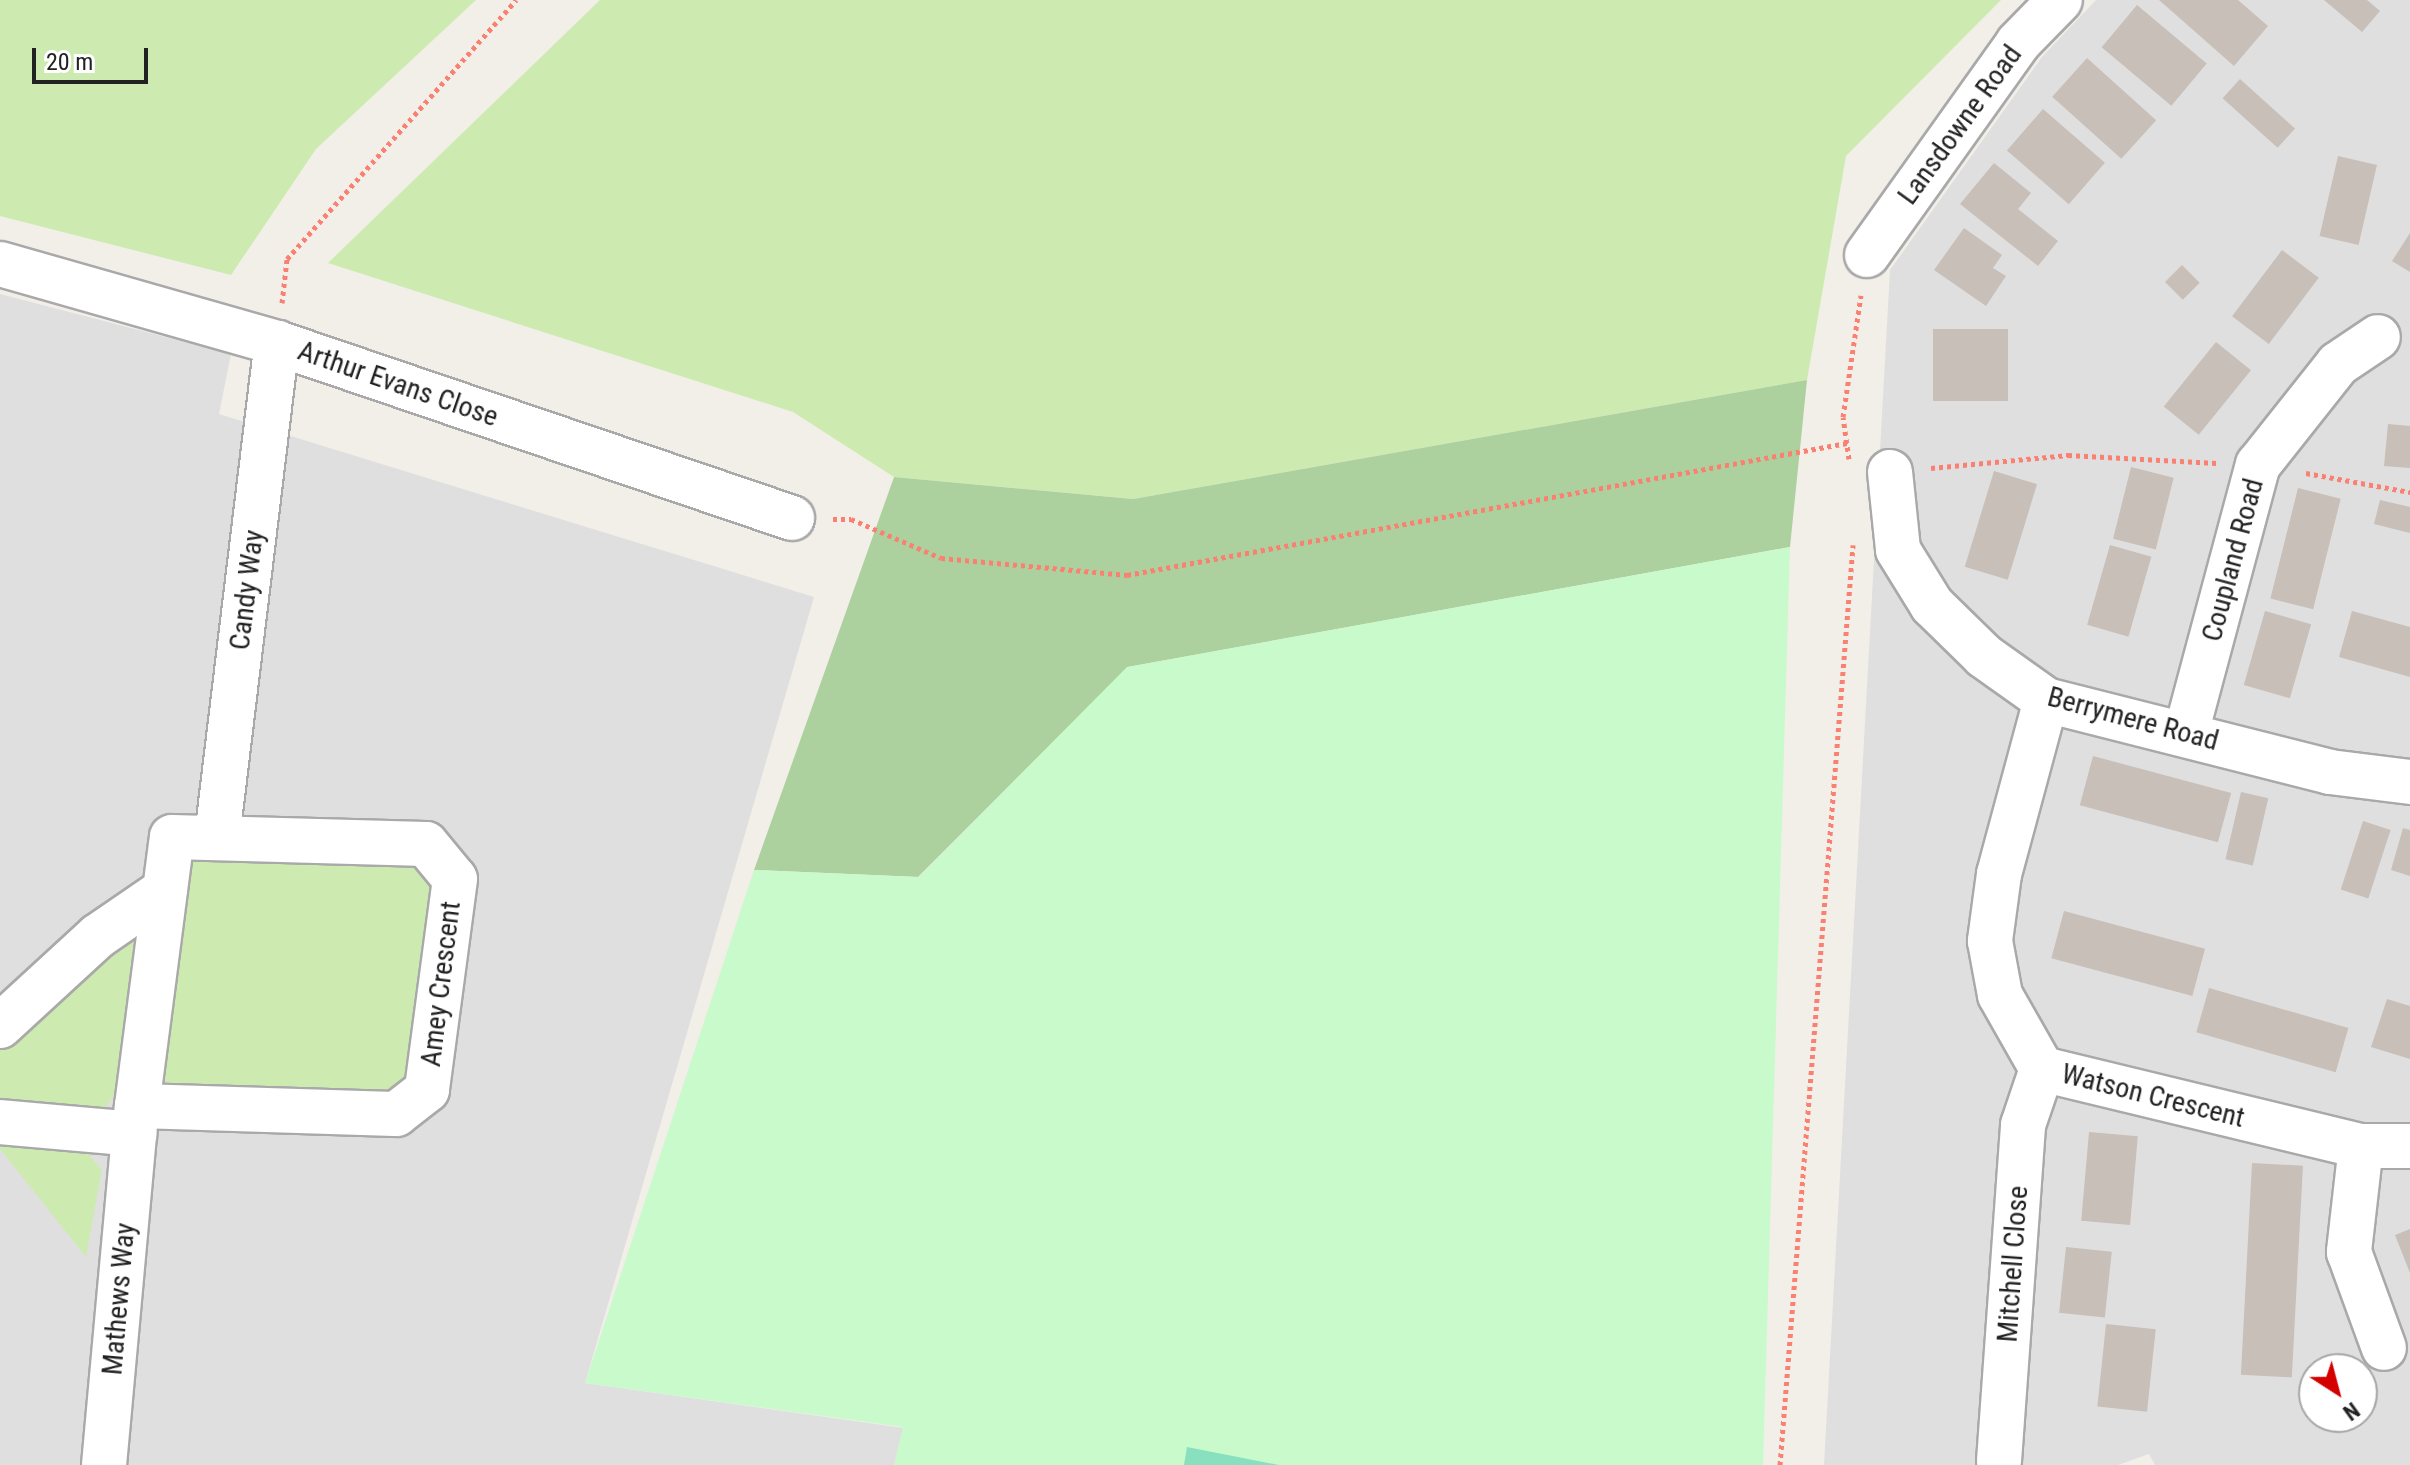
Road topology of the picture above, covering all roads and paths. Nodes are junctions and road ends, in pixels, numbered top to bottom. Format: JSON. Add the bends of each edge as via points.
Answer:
{"nodes":[{"id":1,"x":516,"y":0,"type":"edge"},
{"id":2,"x":2060,"y":0,"type":"edge"},
{"id":3,"x":1867,"y":255,"type":"joint"},
{"id":4,"x":0,"y":264,"type":"edge"},
{"id":5,"x":280,"y":324,"type":"junction"},
{"id":6,"x":2378,"y":337,"type":"dead end"},
{"id":7,"x":1847,"y":443,"type":"junction"},
{"id":8,"x":2258,"y":465,"type":"junction"},
{"id":9,"x":1890,"y":472,"type":"junction"},
{"id":10,"x":2410,"y":492,"type":"edge"},
{"id":11,"x":792,"y":518,"type":"joint"},
{"id":12,"x":1854,"y":526,"type":"dead end"},
{"id":13,"x":2046,"y":700,"type":"junction"},
{"id":14,"x":2186,"y":733,"type":"junction"},
{"id":15,"x":2410,"y":782,"type":"edge"},
{"id":16,"x":172,"y":837,"type":"joint"},
{"id":17,"x":217,"y":837,"type":"junction"},
{"id":18,"x":165,"y":890,"type":"junction"},
{"id":19,"x":0,"y":1026,"type":"edge"},
{"id":20,"x":2042,"y":1069,"type":"junction"},
{"id":21,"x":136,"y":1120,"type":"junction"},
{"id":22,"x":0,"y":1122,"type":"edge"},
{"id":23,"x":2361,"y":1146,"type":"junction"},
{"id":24,"x":2410,"y":1146,"type":"edge"},
{"id":25,"x":2384,"y":1348,"type":"dead end"},
{"id":26,"x":1999,"y":1461,"type":"dead end"},
{"id":27,"x":104,"y":1465,"type":"edge"},
{"id":28,"x":1780,"y":1465,"type":"edge"}],
"edges":[{"from":1,"to":5,"type":"path","via":[[287,259]]},
{"from":2,"to":3,"type":"street","name":"Lansdowne Road","via":[[2018,43]]},
{"from":3,"to":7,"type":"path","via":[[1843,417]]},
{"from":4,"to":5,"type":"street","name":"Arthur Evans Close"},
{"from":5,"to":11,"type":"street","name":"Arthur Evans Close"},
{"from":5,"to":17,"type":"street","name":"Candy Way"},
{"from":6,"to":8,"type":"street","name":"Coupland Road","via":[[2338,364]]},
{"from":7,"to":9,"type":"path","via":[[1851,476]]},
{"from":7,"to":11,"type":"path","via":[[1127,575],[941,558],[851,519]]},
{"from":8,"to":9,"type":"path","via":[[2068,455]]},
{"from":8,"to":10,"type":"path"},
{"from":8,"to":14,"type":"street","name":"Coupland Road"},
{"from":9,"to":13,"type":"street","name":"Berrymere Road","via":[[1898,550],[1932,605],[1984,656]]},
{"from":12,"to":28,"type":"path"},
{"from":13,"to":14,"type":"street","name":"Berrymere Road"},
{"from":13,"to":20,"type":"street","name":"Watson Crescent","via":[[1999,874],[1990,941],[2000,995]]},
{"from":14,"to":15,"type":"street","name":"Berrymere Road","via":[[2330,772]]},
{"from":16,"to":17,"type":"street","name":"Amey Crescent"},
{"from":16,"to":18,"type":"street","name":"Mathews Way"},
{"from":17,"to":21,"type":"street","name":"Amey Crescent","via":[[426,844],[455,879],[427,1090],[396,1114]]},
{"from":18,"to":19,"type":"street","via":[[98,936]]},
{"from":18,"to":21,"type":"street","name":"Mathews Way"},
{"from":20,"to":23,"type":"street","name":"Watson Crescent"},
{"from":20,"to":26,"type":"street","name":"Mitchell Close","via":[[2023,1125]]},
{"from":21,"to":22,"type":"street"},
{"from":21,"to":27,"type":"street","name":"Mathews Way"},
{"from":23,"to":24,"type":"street","name":"Watson Crescent"},
{"from":23,"to":25,"type":"street","via":[[2349,1252]]}]}
